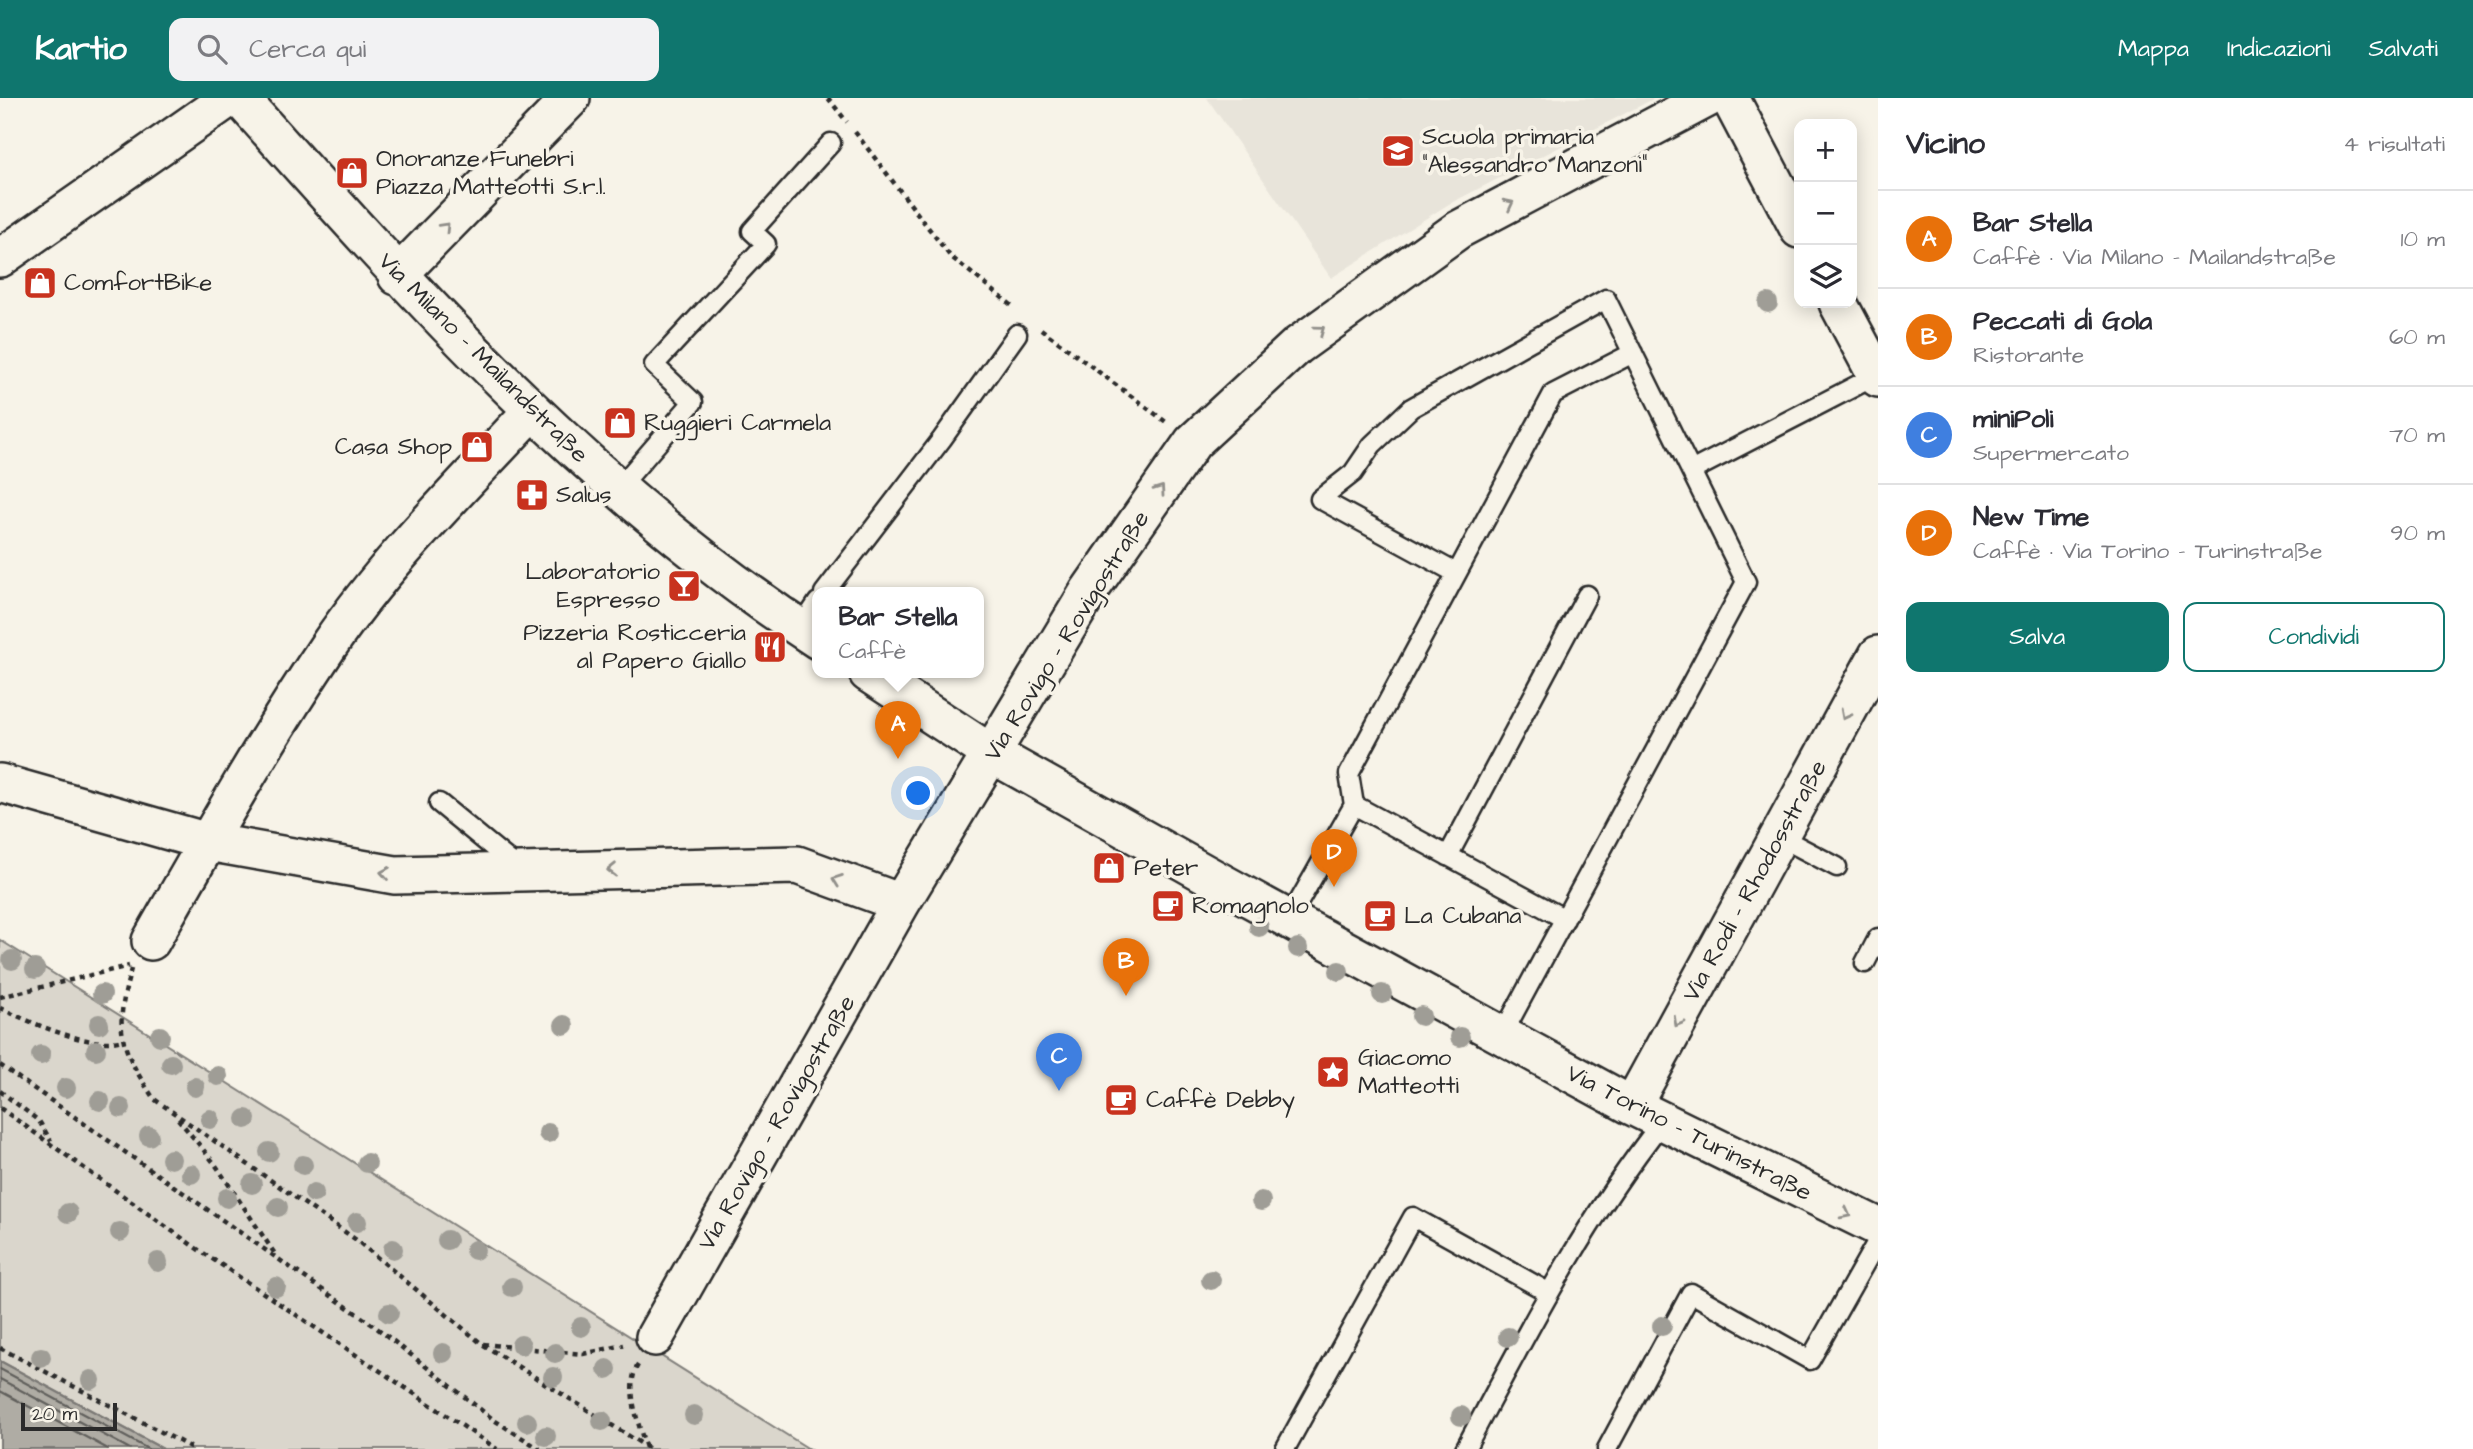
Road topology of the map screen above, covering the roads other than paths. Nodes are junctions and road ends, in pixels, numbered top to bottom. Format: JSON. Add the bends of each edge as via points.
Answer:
{"nodes":[{"id":1,"x":229,"y":98,"type":"edge"},
{"id":2,"x":240,"y":98,"type":"edge"},
{"id":3,"x":570,"y":98,"type":"edge"},
{"id":4,"x":1709,"y":98,"type":"edge"},
{"id":5,"x":1730,"y":98,"type":"edge"},
{"id":6,"x":831,"y":143,"type":"dead end"},
{"id":7,"x":1794,"y":220,"type":"edge"},
{"id":8,"x":0,"y":258,"type":"edge"},
{"id":9,"x":397,"y":276,"type":"junction"},
{"id":10,"x":1841,"y":308,"type":"edge"},
{"id":11,"x":1017,"y":334,"type":"dead end"},
{"id":12,"x":1633,"y":353,"type":"junction"},
{"id":13,"x":1877,"y":377,"type":"edge"},
{"id":14,"x":531,"y":412,"type":"junction"},
{"id":15,"x":1691,"y":471,"type":"junction"},
{"id":16,"x":617,"y":490,"type":"junction"},
{"id":17,"x":1456,"y":573,"type":"junction"},
{"id":18,"x":829,"y":587,"type":"edge"},
{"id":19,"x":1587,"y":595,"type":"dead end"},
{"id":20,"x":812,"y":624,"type":"edge"},
{"id":21,"x":1878,"y":655,"type":"edge"},
{"id":22,"x":876,"y":678,"type":"edge"},
{"id":23,"x":992,"y":754,"type":"junction"},
{"id":24,"x":0,"y":783,"type":"edge"},
{"id":25,"x":439,"y":803,"type":"dead end"},
{"id":26,"x":1354,"y":805,"type":"junction"},
{"id":27,"x":1780,"y":837,"type":"junction"},
{"id":28,"x":208,"y":842,"type":"junction"},
{"id":29,"x":1448,"y":856,"type":"junction"},
{"id":30,"x":1837,"y":866,"type":"dead end"},
{"id":31,"x":523,"y":872,"type":"junction"},
{"id":32,"x":901,"y":903,"type":"junction"},
{"id":33,"x":1289,"y":919,"type":"junction"},
{"id":34,"x":1565,"y":919,"type":"junction"},
{"id":35,"x":1878,"y":938,"type":"edge"},
{"id":36,"x":151,"y":941,"type":"dead end"},
{"id":37,"x":1878,"y":960,"type":"edge"},
{"id":38,"x":1502,"y":1035,"type":"junction"},
{"id":39,"x":1648,"y":1113,"type":"junction"},
{"id":40,"x":1878,"y":1227,"type":"edge"},
{"id":41,"x":1878,"y":1240,"type":"edge"},
{"id":42,"x":1548,"y":1292,"type":"junction"},
{"id":43,"x":655,"y":1338,"type":"road end"},
{"id":44,"x":1285,"y":1449,"type":"edge"},
{"id":45,"x":1465,"y":1449,"type":"edge"},
{"id":46,"x":1607,"y":1449,"type":"edge"}],
"edges":[{"from":1,"to":8,"type":"street"},
{"from":2,"to":9,"type":"street","name":"Via Milano - Mailandstraße"},
{"from":9,"to":3,"type":"street","one_way":true},
{"from":23,"to":4,"type":"street","name":"Via Rovigo - Rovigostraße","one_way":true,"via":[[1089,591],[1193,442],[1297,346],[1458,230]]},
{"from":5,"to":7,"type":"street"},
{"from":6,"to":16,"type":"lane","via":[[752,231],[766,244],[654,365],[693,402]]},
{"from":9,"to":14,"type":"street","name":"Via Milano - Mailandstraße"},
{"from":10,"to":13,"type":"street"},
{"from":11,"to":18,"type":"lane"},
{"from":12,"to":15,"type":"lane"},
{"from":12,"to":17,"type":"lane","via":[[1553,394]]},
{"from":12,"to":17,"type":"lane","via":[[1606,299],[1411,408],[1372,445],[1353,473],[1320,499]]},
{"from":13,"to":15,"type":"lane"},
{"from":14,"to":16,"type":"street","name":"Via Milano - Mailandstraße"},
{"from":14,"to":28,"type":"street","via":[[411,542],[330,644]]},
{"from":15,"to":34,"type":"lane","via":[[1746,582]]},
{"from":16,"to":20,"type":"street","name":"Via Milano - Mailandstraße"},
{"from":17,"to":26,"type":"lane","via":[[1349,774]]},
{"from":19,"to":29,"type":"lane"},
{"from":21,"to":27,"type":"street","name":"Via Rodi - Rhodosstraße","one_way":true},
{"from":22,"to":23,"type":"street"},
{"from":23,"to":32,"type":"street","name":"Via Rovigo - Rovigostraße"},
{"from":23,"to":33,"type":"street","name":"Via Torino - Turinstraße"},
{"from":24,"to":28,"type":"street"},
{"from":25,"to":31,"type":"lane"},
{"from":26,"to":29,"type":"lane"},
{"from":26,"to":33,"type":"lane"},
{"from":27,"to":30,"type":"lane"},
{"from":27,"to":39,"type":"street","name":"Via Rodi - Rhodosstraße","one_way":true},
{"from":31,"to":28,"type":"street","one_way":true,"via":[[395,875]]},
{"from":28,"to":36,"type":"street"},
{"from":29,"to":34,"type":"lane"},
{"from":32,"to":31,"type":"street","one_way":true,"via":[[797,865]]},
{"from":32,"to":43,"type":"street","name":"Via Rovigo - Rovigostraße"},
{"from":33,"to":38,"type":"street","name":"Via Torino - Turinstraße"},
{"from":34,"to":38,"type":"lane"},
{"from":35,"to":37,"type":"lane","via":[[1865,963]]},
{"from":38,"to":39,"type":"street","name":"Via Torino - Turinstraße"},
{"from":39,"to":40,"type":"street","name":"Via Torino - Turinstraße","one_way":true},
{"from":39,"to":42,"type":"lane","via":[[1626,1169]]},
{"from":41,"to":46,"type":"lane","via":[[1810,1360],[1691,1293]]},
{"from":42,"to":44,"type":"lane","via":[[1413,1217]]},
{"from":42,"to":45,"type":"lane"}]}
